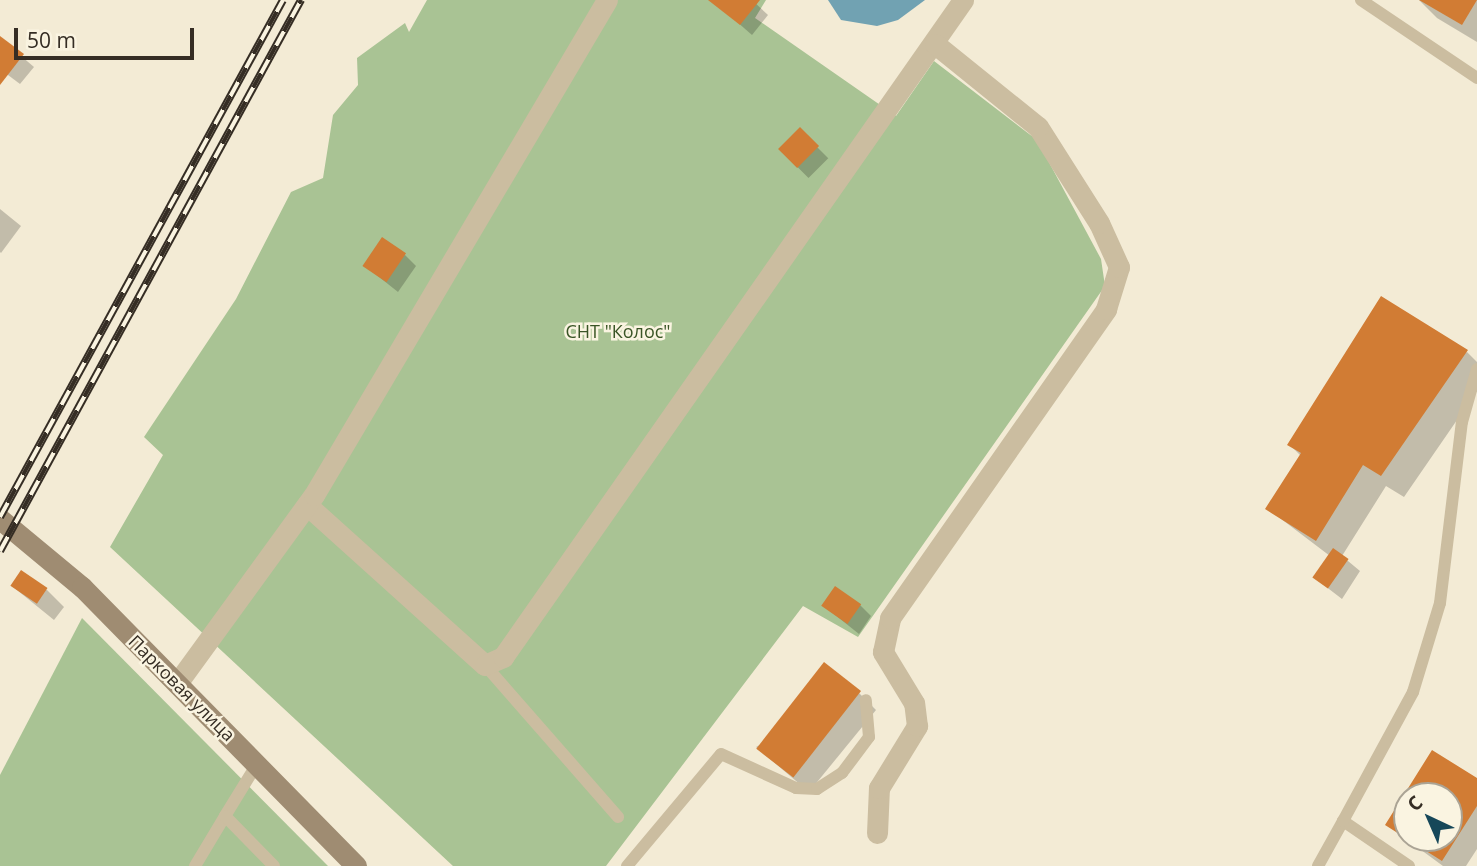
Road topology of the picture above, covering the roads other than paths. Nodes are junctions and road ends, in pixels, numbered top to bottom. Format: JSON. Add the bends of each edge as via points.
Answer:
{"nodes":[{"id":1,"x":607,"y":0,"type":"edge"},
{"id":2,"x":963,"y":0,"type":"edge"},
{"id":3,"x":1361,"y":0,"type":"edge"},
{"id":4,"x":935,"y":44,"type":"junction"},
{"id":5,"x":1477,"y":78,"type":"edge"},
{"id":6,"x":1477,"y":369,"type":"edge"},
{"id":7,"x":307,"y":505,"type":"junction"},
{"id":8,"x":0,"y":519,"type":"edge"},
{"id":9,"x":485,"y":665,"type":"junction"},
{"id":10,"x":177,"y":682,"type":"junction"},
{"id":11,"x":866,"y":700,"type":"dead end"},
{"id":12,"x":257,"y":764,"type":"junction"},
{"id":13,"x":225,"y":816,"type":"junction"},
{"id":14,"x":618,"y":817,"type":"dead end"},
{"id":15,"x":1343,"y":821,"type":"junction"},
{"id":16,"x":877,"y":833,"type":"dead end"},
{"id":17,"x":195,"y":866,"type":"edge"},
{"id":18,"x":274,"y":866,"type":"edge"},
{"id":19,"x":356,"y":866,"type":"edge"},
{"id":20,"x":627,"y":866,"type":"edge"},
{"id":21,"x":1318,"y":866,"type":"edge"},
{"id":22,"x":1409,"y":866,"type":"edge"}],
"edges":[{"from":1,"to":7,"type":"street"},
{"from":2,"to":4,"type":"street"},
{"from":3,"to":5,"type":"lane"},
{"from":4,"to":9,"type":"street","via":[[503,657]]},
{"from":4,"to":16,"type":"street","via":[[1038,127],[1099,223],[1119,267],[1106,309],[890,618],[883,652],[914,703],[917,726],[878,788]]},
{"from":6,"to":15,"type":"lane","via":[[1462,422],[1440,603],[1413,692]]},
{"from":7,"to":9,"type":"street"},
{"from":7,"to":10,"type":"street"},
{"from":8,"to":10,"type":"street","name":"Парковая улица","via":[[82,587]]},
{"from":9,"to":14,"type":"lane"},
{"from":10,"to":12,"type":"street","name":"Парковая улица"},
{"from":11,"to":20,"type":"lane","via":[[869,737],[842,773],[817,789],[796,788],[720,754]]},
{"from":12,"to":13,"type":"lane"},
{"from":12,"to":19,"type":"street","name":"Парковая улица"},
{"from":13,"to":17,"type":"lane"},
{"from":13,"to":18,"type":"lane"},
{"from":15,"to":21,"type":"lane"},
{"from":15,"to":22,"type":"lane"}]}
